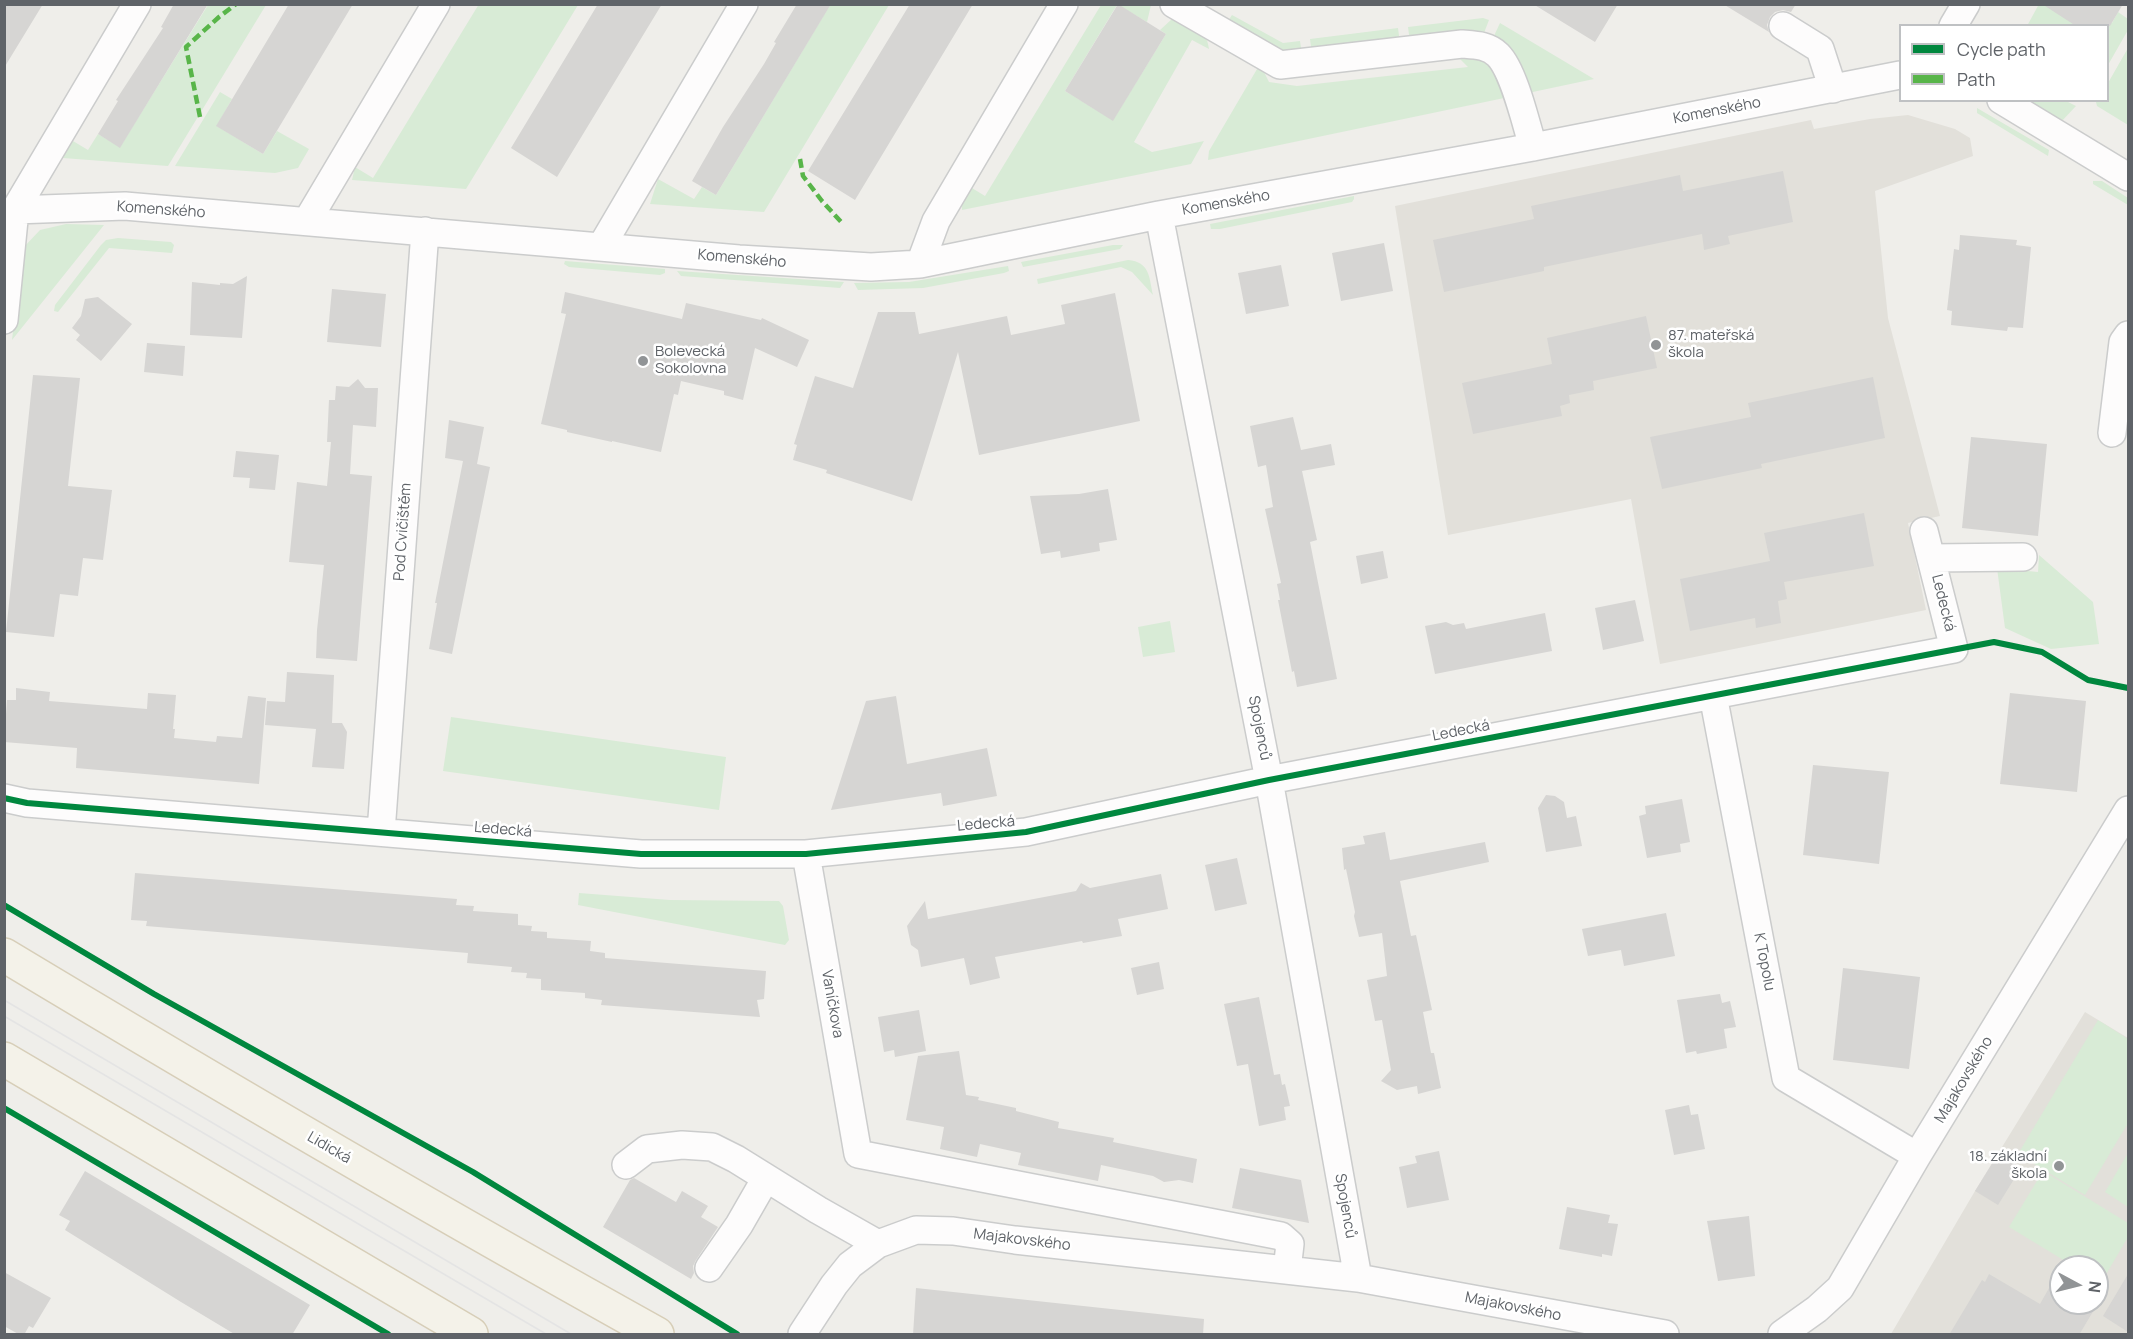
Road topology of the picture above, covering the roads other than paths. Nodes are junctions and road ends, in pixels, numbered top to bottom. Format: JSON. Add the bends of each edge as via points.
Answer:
{"nodes":[{"id":1,"x":137,"y":4,"type":"edge"},
{"id":2,"x":436,"y":4,"type":"edge"},
{"id":3,"x":744,"y":4,"type":"edge"},
{"id":4,"x":1064,"y":4,"type":"edge"},
{"id":5,"x":1174,"y":4,"type":"edge"},
{"id":6,"x":1966,"y":4,"type":"edge"},
{"id":7,"x":1954,"y":24,"type":"edge"},
{"id":8,"x":1783,"y":26,"type":"dead end"},
{"id":9,"x":1899,"y":75,"type":"edge"},
{"id":10,"x":1833,"y":89,"type":"junction"},
{"id":11,"x":2004,"y":102,"type":"edge"},
{"id":12,"x":1533,"y":147,"type":"junction"},
{"id":13,"x":2128,"y":177,"type":"edge"},
{"id":14,"x":10,"y":213,"type":"edge"},
{"id":15,"x":1160,"y":215,"type":"junction"},
{"id":16,"x":307,"y":221,"type":"junction"},
{"id":17,"x":425,"y":231,"type":"junction"},
{"id":18,"x":602,"y":247,"type":"junction"},
{"id":19,"x":920,"y":264,"type":"junction"},
{"id":20,"x":4,"y":320,"type":"edge"},
{"id":21,"x":2128,"y":335,"type":"edge"},
{"id":22,"x":2112,"y":433,"type":"dead end"},
{"id":23,"x":1924,"y":531,"type":"dead end"},
{"id":24,"x":2023,"y":557,"type":"dead end"},
{"id":25,"x":1931,"y":558,"type":"junction"},
{"id":26,"x":1713,"y":695,"type":"junction"},
{"id":27,"x":1269,"y":780,"type":"junction"},
{"id":28,"x":4,"y":798,"type":"edge"},
{"id":29,"x":2128,"y":810,"type":"edge"},
{"id":30,"x":381,"y":832,"type":"junction"},
{"id":31,"x":806,"y":854,"type":"junction"},
{"id":32,"x":4,"y":955,"type":"edge"},
{"id":33,"x":4,"y":1059,"type":"edge"},
{"id":34,"x":1917,"y":1156,"type":"junction"},
{"id":35,"x":626,"y":1165,"type":"dead end"},
{"id":36,"x":766,"y":1178,"type":"junction"},
{"id":37,"x":878,"y":1244,"type":"junction"},
{"id":38,"x":709,"y":1268,"type":"dead end"},
{"id":39,"x":1287,"y":1270,"type":"junction"},
{"id":40,"x":1358,"y":1278,"type":"junction"},
{"id":41,"x":1595,"y":1329,"type":"edge"},
{"id":42,"x":471,"y":1335,"type":"edge"},
{"id":43,"x":657,"y":1335,"type":"edge"},
{"id":44,"x":802,"y":1335,"type":"edge"},
{"id":45,"x":1665,"y":1335,"type":"edge"},
{"id":46,"x":1782,"y":1335,"type":"edge"}],
"edges":[{"from":1,"to":14,"type":"street"},
{"from":2,"to":16,"type":"street"},
{"from":3,"to":18,"type":"street"},
{"from":4,"to":19,"type":"street","via":[[936,221]]},
{"from":5,"to":12,"type":"street","via":[[1280,65],[1462,44],[1483,46],[1497,54],[1511,77]]},
{"from":6,"to":7,"type":"street"},
{"from":8,"to":10,"type":"street","via":[[1820,49]]},
{"from":9,"to":10,"type":"street","name":"Komenského"},
{"from":10,"to":12,"type":"street","name":"Komenského"},
{"from":11,"to":13,"type":"street"},
{"from":12,"to":15,"type":"street","name":"Komenského"},
{"from":14,"to":16,"type":"street","name":"Komenského","via":[[125,206]]},
{"from":14,"to":20,"type":"street"},
{"from":15,"to":19,"type":"street","name":"Komenského"},
{"from":15,"to":27,"type":"street","name":"Spojenců"},
{"from":16,"to":17,"type":"street","name":"Komenského"},
{"from":17,"to":18,"type":"street","name":"Komenského"},
{"from":17,"to":30,"type":"street","name":"Pod Cvičištěm"},
{"from":18,"to":19,"type":"street","name":"Komenského","via":[[850,266]]},
{"from":21,"to":22,"type":"street","via":[[2123,342]]},
{"from":23,"to":25,"type":"street","name":"Ledecká"},
{"from":24,"to":25,"type":"street"},
{"from":25,"to":26,"type":"street","name":"Ledecká","via":[[1954,649]]},
{"from":26,"to":27,"type":"street","name":"Ledecká"},
{"from":26,"to":34,"type":"street","name":"K Topolu","via":[[1786,1078]]},
{"from":27,"to":31,"type":"street","name":"Ledecká","via":[[1026,832]]},
{"from":27,"to":40,"type":"street","name":"Spojenců"},
{"from":28,"to":30,"type":"street","name":"Ledecká"},
{"from":29,"to":34,"type":"street","name":"Majakovského"},
{"from":30,"to":31,"type":"street","name":"Ledecká","via":[[641,854]]},
{"from":31,"to":39,"type":"street","name":"Vaníčkova","via":[[858,1154],[1281,1236],[1290,1244]]},
{"from":32,"to":43,"type":"main road","name":"Lidická","via":[[181,1062]]},
{"from":33,"to":42,"type":"main road"},
{"from":34,"to":46,"type":"street","name":"Majakovského","via":[[1840,1288]]},
{"from":35,"to":36,"type":"street","via":[[647,1149],[712,1147]]},
{"from":36,"to":37,"type":"street"},
{"from":36,"to":38,"type":"street"},
{"from":37,"to":39,"type":"street","name":"Majakovského","via":[[916,1230],[953,1231]]},
{"from":37,"to":44,"type":"street","name":"Majakovského","via":[[850,1265]]},
{"from":39,"to":40,"type":"street","name":"Majakovského"},
{"from":40,"to":41,"type":"street","name":"Majakovského"},
{"from":41,"to":45,"type":"street","name":"Majakovského"}]}
